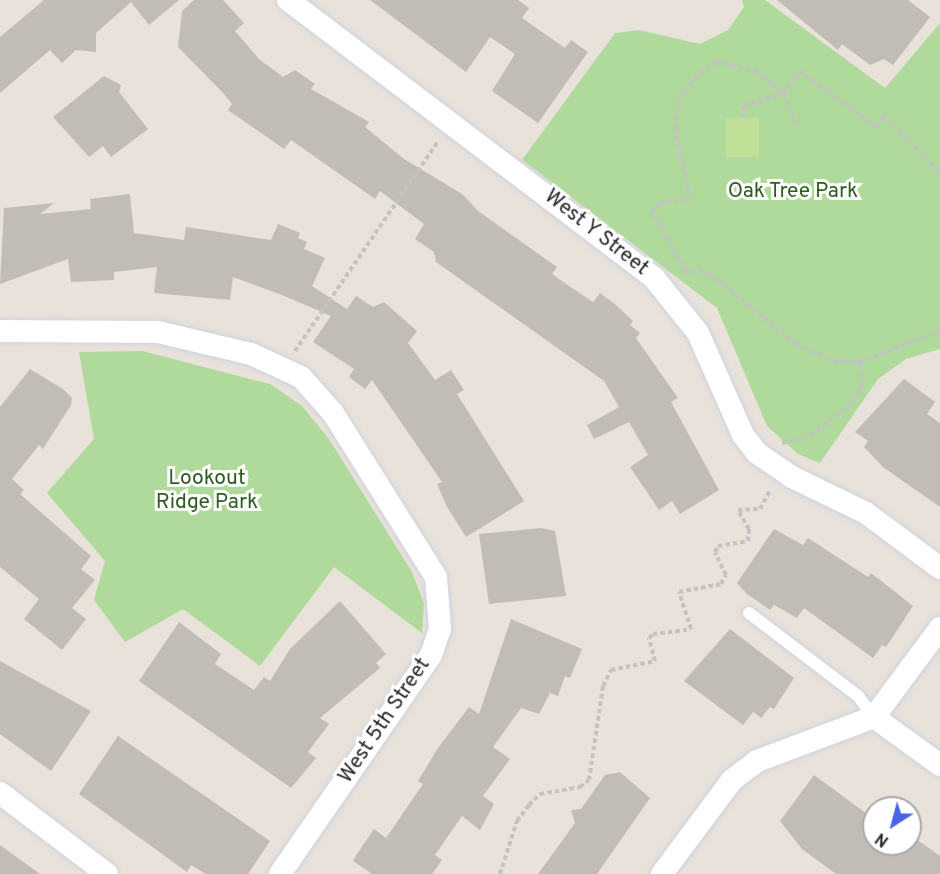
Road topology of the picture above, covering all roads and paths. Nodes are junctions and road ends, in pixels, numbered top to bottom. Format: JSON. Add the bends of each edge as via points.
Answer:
{"nodes":[{"id":1,"x":288,"y":0,"type":"edge"},
{"id":2,"x":783,"y":93,"type":"junction"},
{"id":3,"x":743,"y":118,"type":"dead end"},
{"id":4,"x":450,"y":123,"type":"junction"},
{"id":5,"x":797,"y":124,"type":"dead end"},
{"id":6,"x":940,"y":174,"type":"edge"},
{"id":7,"x":686,"y":272,"type":"junction"},
{"id":8,"x":654,"y":278,"type":"junction"},
{"id":9,"x":0,"y":331,"type":"edge"},
{"id":10,"x":940,"y":331,"type":"edge"},
{"id":11,"x":860,"y":362,"type":"junction"},
{"id":12,"x":292,"y":373,"type":"junction"},
{"id":13,"x":773,"y":466,"type":"junction"},
{"id":14,"x":940,"y":568,"type":"edge"},
{"id":15,"x":749,"y":613,"type":"dead end"},
{"id":16,"x":940,"y":628,"type":"edge"},
{"id":17,"x":874,"y":717,"type":"junction"},
{"id":18,"x":940,"y":765,"type":"edge"},
{"id":19,"x":0,"y":793,"type":"edge"},
{"id":20,"x":107,"y":874,"type":"edge"},
{"id":21,"x":280,"y":874,"type":"edge"},
{"id":22,"x":500,"y":874,"type":"edge"},
{"id":23,"x":662,"y":874,"type":"edge"}],
"edges":[{"from":1,"to":4,"type":"street","name":"West Y Street"},
{"from":2,"to":3,"type":"path","via":[[744,106]]},
{"from":2,"to":5,"type":"path"},
{"from":2,"to":6,"type":"path","via":[[800,71],[877,128],[883,115]]},
{"from":2,"to":7,"type":"path","via":[[756,71],[717,62],[700,72],[680,97],[675,128],[690,199],[660,203],[652,212]]},
{"from":4,"to":8,"type":"street","name":"West Y Street"},
{"from":4,"to":12,"type":"path"},
{"from":7,"to":8,"type":"path"},
{"from":7,"to":11,"type":"path","via":[[706,271],[726,283],[796,345],[834,361]]},
{"from":8,"to":13,"type":"street","name":"West Y Street","via":[[698,333],[743,435]]},
{"from":9,"to":12,"type":"street","via":[[158,332]]},
{"from":10,"to":11,"type":"path"},
{"from":11,"to":13,"type":"path","via":[[863,383],[853,402],[811,435],[781,444]]},
{"from":12,"to":21,"type":"street","name":"West 5th Street","via":[[333,413],[436,578],[440,628],[431,655]]},
{"from":13,"to":14,"type":"street","name":"West Y Street","via":[[866,513]]},
{"from":13,"to":22,"type":"path","via":[[769,498],[760,509],[738,510],[749,529],[748,541],[718,546],[715,552],[726,575],[720,584],[679,592],[691,629],[653,634],[649,638],[655,661],[611,670],[603,686],[589,780],[580,788],[540,794],[529,805],[518,821]]},
{"from":15,"to":17,"type":"lane","via":[[858,696]]},
{"from":16,"to":17,"type":"street"},
{"from":17,"to":18,"type":"street"},
{"from":17,"to":23,"type":"street","via":[[757,761],[738,775]]},
{"from":19,"to":20,"type":"street"}]}
